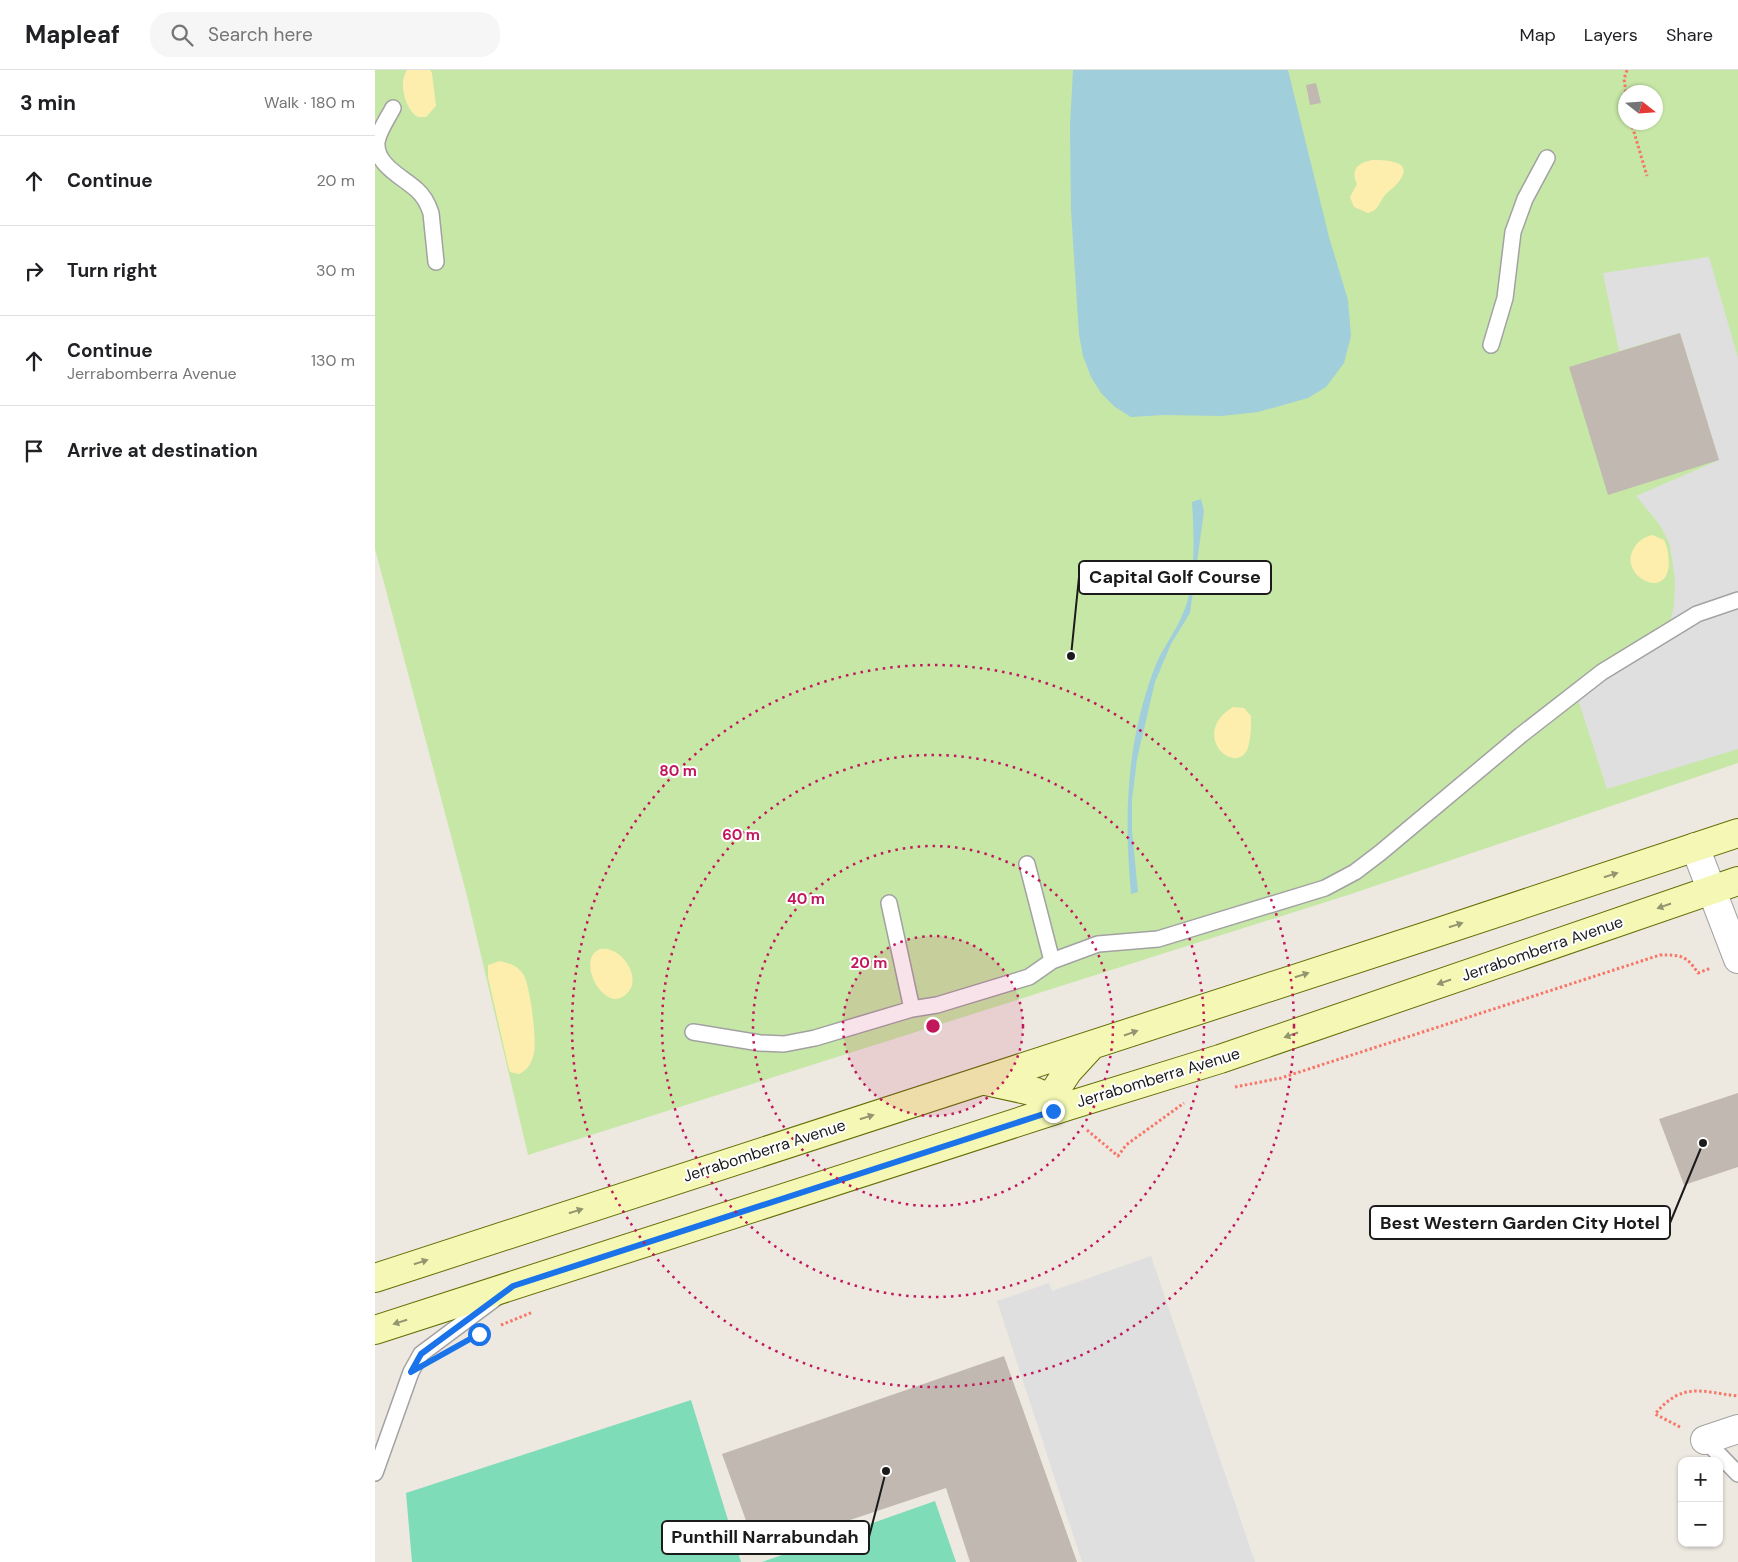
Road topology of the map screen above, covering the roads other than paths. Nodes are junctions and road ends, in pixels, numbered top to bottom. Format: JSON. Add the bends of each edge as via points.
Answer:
{"nodes":[{"id":1,"x":393,"y":108,"type":"dead end"},
{"id":2,"x":1547,"y":158,"type":"dead end"},
{"id":3,"x":436,"y":262,"type":"dead end"},
{"id":4,"x":1491,"y":344,"type":"dead end"},
{"id":5,"x":1738,"y":600,"type":"edge"},
{"id":6,"x":1738,"y":833,"type":"edge"},
{"id":7,"x":1695,"y":848,"type":"junction"},
{"id":8,"x":1027,"y":864,"type":"dead end"},
{"id":9,"x":1738,"y":881,"type":"edge"},
{"id":10,"x":1710,"y":890,"type":"junction"},
{"id":11,"x":889,"y":903,"type":"dead end"},
{"id":12,"x":1052,"y":960,"type":"junction"},
{"id":13,"x":1726,"y":963,"type":"edge"},
{"id":14,"x":912,"y":1009,"type":"junction"},
{"id":15,"x":693,"y":1032,"type":"dead end"},
{"id":16,"x":1092,"y":1046,"type":"junction"},
{"id":17,"x":985,"y":1081,"type":"junction"},
{"id":18,"x":1052,"y":1106,"type":"junction"},
{"id":19,"x":375,"y":1278,"type":"edge"},
{"id":20,"x":513,"y":1286,"type":"junction"},
{"id":21,"x":375,"y":1330,"type":"edge"},
{"id":22,"x":1738,"y":1429,"type":"edge"},
{"id":23,"x":1705,"y":1440,"type":"joint"},
{"id":24,"x":375,"y":1473,"type":"edge"},
{"id":25,"x":1738,"y":1474,"type":"edge"}],
"edges":[{"from":1,"to":3,"type":"lane","via":[[378,138],[376,152],[381,161],[416,189],[429,206]]},
{"from":2,"to":4,"type":"lane","via":[[1525,198],[1513,232],[1505,298]]},
{"from":5,"to":12,"type":"lane","via":[[1697,614],[1602,672],[1355,872],[1325,888],[1158,939],[1098,944]]},
{"from":6,"to":7,"type":"main road","name":"Jerrabomberra Avenue"},
{"from":7,"to":10,"type":"street"},
{"from":16,"to":7,"type":"main road","name":"Jerrabomberra Avenue","one_way":true},
{"from":8,"to":12,"type":"lane"},
{"from":9,"to":10,"type":"main road","name":"Jerrabomberra Avenue"},
{"from":10,"to":13,"type":"street"},
{"from":10,"to":18,"type":"main road","name":"Jerrabomberra Avenue","one_way":true,"via":[[1220,1059]]},
{"from":11,"to":14,"type":"lane"},
{"from":12,"to":14,"type":"lane","via":[[1029,977],[937,1005]]},
{"from":14,"to":15,"type":"lane","via":[[784,1044]]},
{"from":16,"to":17,"type":"main road","name":"Jerrabomberra Avenue"},
{"from":16,"to":18,"type":"main road","via":[[1068,1071]]},
{"from":17,"to":18,"type":"main road","via":[[1023,1089]]},
{"from":19,"to":17,"type":"main road","name":"Jerrabomberra Avenue","one_way":true,"via":[[754,1152]]},
{"from":18,"to":20,"type":"main road","name":"Jerrabomberra Avenue"},
{"from":20,"to":21,"type":"main road","name":"Jerrabomberra Avenue","one_way":true},
{"from":20,"to":24,"type":"lane","via":[[421,1354],[411,1372]]},
{"from":22,"to":23,"type":"street"},
{"from":23,"to":25,"type":"lane"}]}
